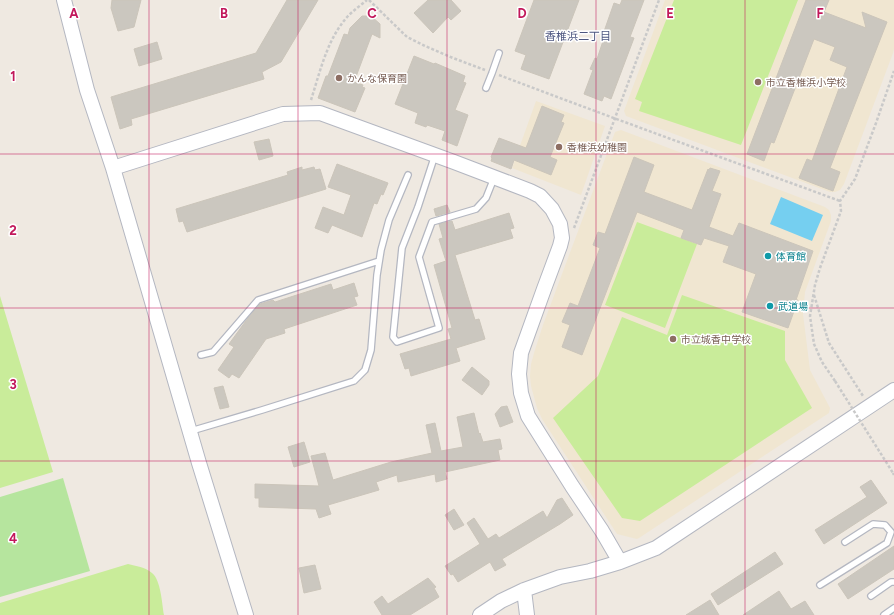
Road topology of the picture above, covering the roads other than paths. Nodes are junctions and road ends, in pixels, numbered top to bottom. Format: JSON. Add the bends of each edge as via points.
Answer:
{"nodes":[{"id":1,"x":64,"y":0,"type":"edge"},
{"id":2,"x":499,"y":53,"type":"dead end"},
{"id":3,"x":486,"y":88,"type":"dead end"},
{"id":4,"x":435,"y":155,"type":"junction"},
{"id":5,"x":113,"y":168,"type":"junction"},
{"id":6,"x":408,"y":175,"type":"dead end"},
{"id":7,"x":494,"y":178,"type":"junction"},
{"id":8,"x":379,"y":261,"type":"junction"},
{"id":9,"x":201,"y":355,"type":"dead end"},
{"id":10,"x":894,"y":390,"type":"edge"},
{"id":11,"x":190,"y":431,"type":"junction"},
{"id":12,"x":845,"y":542,"type":"dead end"},
{"id":13,"x":620,"y":562,"type":"junction"},
{"id":14,"x":894,"y":582,"type":"edge"},
{"id":15,"x":820,"y":585,"type":"dead end"},
{"id":16,"x":524,"y":590,"type":"junction"},
{"id":17,"x":870,"y":596,"type":"dead end"},
{"id":18,"x":894,"y":608,"type":"edge"},
{"id":19,"x":246,"y":615,"type":"edge"},
{"id":20,"x":480,"y":615,"type":"edge"},
{"id":21,"x":527,"y":615,"type":"edge"},
{"id":22,"x":884,"y":615,"type":"edge"}],
"edges":[{"from":1,"to":5,"type":"street","via":[[87,90]]},
{"from":2,"to":3,"type":"lane"},
{"from":4,"to":5,"type":"street","via":[[320,113],[306,113],[283,114]]},
{"from":4,"to":7,"type":"street"},
{"from":4,"to":7,"type":"lane","via":[[402,248],[394,337],[397,342],[438,328],[420,257],[432,222],[476,208],[486,198]]},
{"from":5,"to":11,"type":"street"},
{"from":6,"to":8,"type":"lane","via":[[389,220]]},
{"from":7,"to":13,"type":"street","via":[[540,196],[552,209],[560,224],[560,246],[522,353],[519,374],[521,393],[528,416]]},
{"from":8,"to":9,"type":"lane","via":[[258,300],[213,352]]},
{"from":8,"to":11,"type":"lane","via":[[370,350],[365,370],[354,381]]},
{"from":10,"to":13,"type":"street","via":[[656,548]]},
{"from":11,"to":19,"type":"street"},
{"from":12,"to":15,"type":"lane","via":[[873,524],[885,526],[890,532],[886,543]]},
{"from":13,"to":16,"type":"street","via":[[560,576]]},
{"from":14,"to":17,"type":"lane"},
{"from":16,"to":20,"type":"street"},
{"from":16,"to":21,"type":"street"},
{"from":18,"to":22,"type":"lane"}]}
